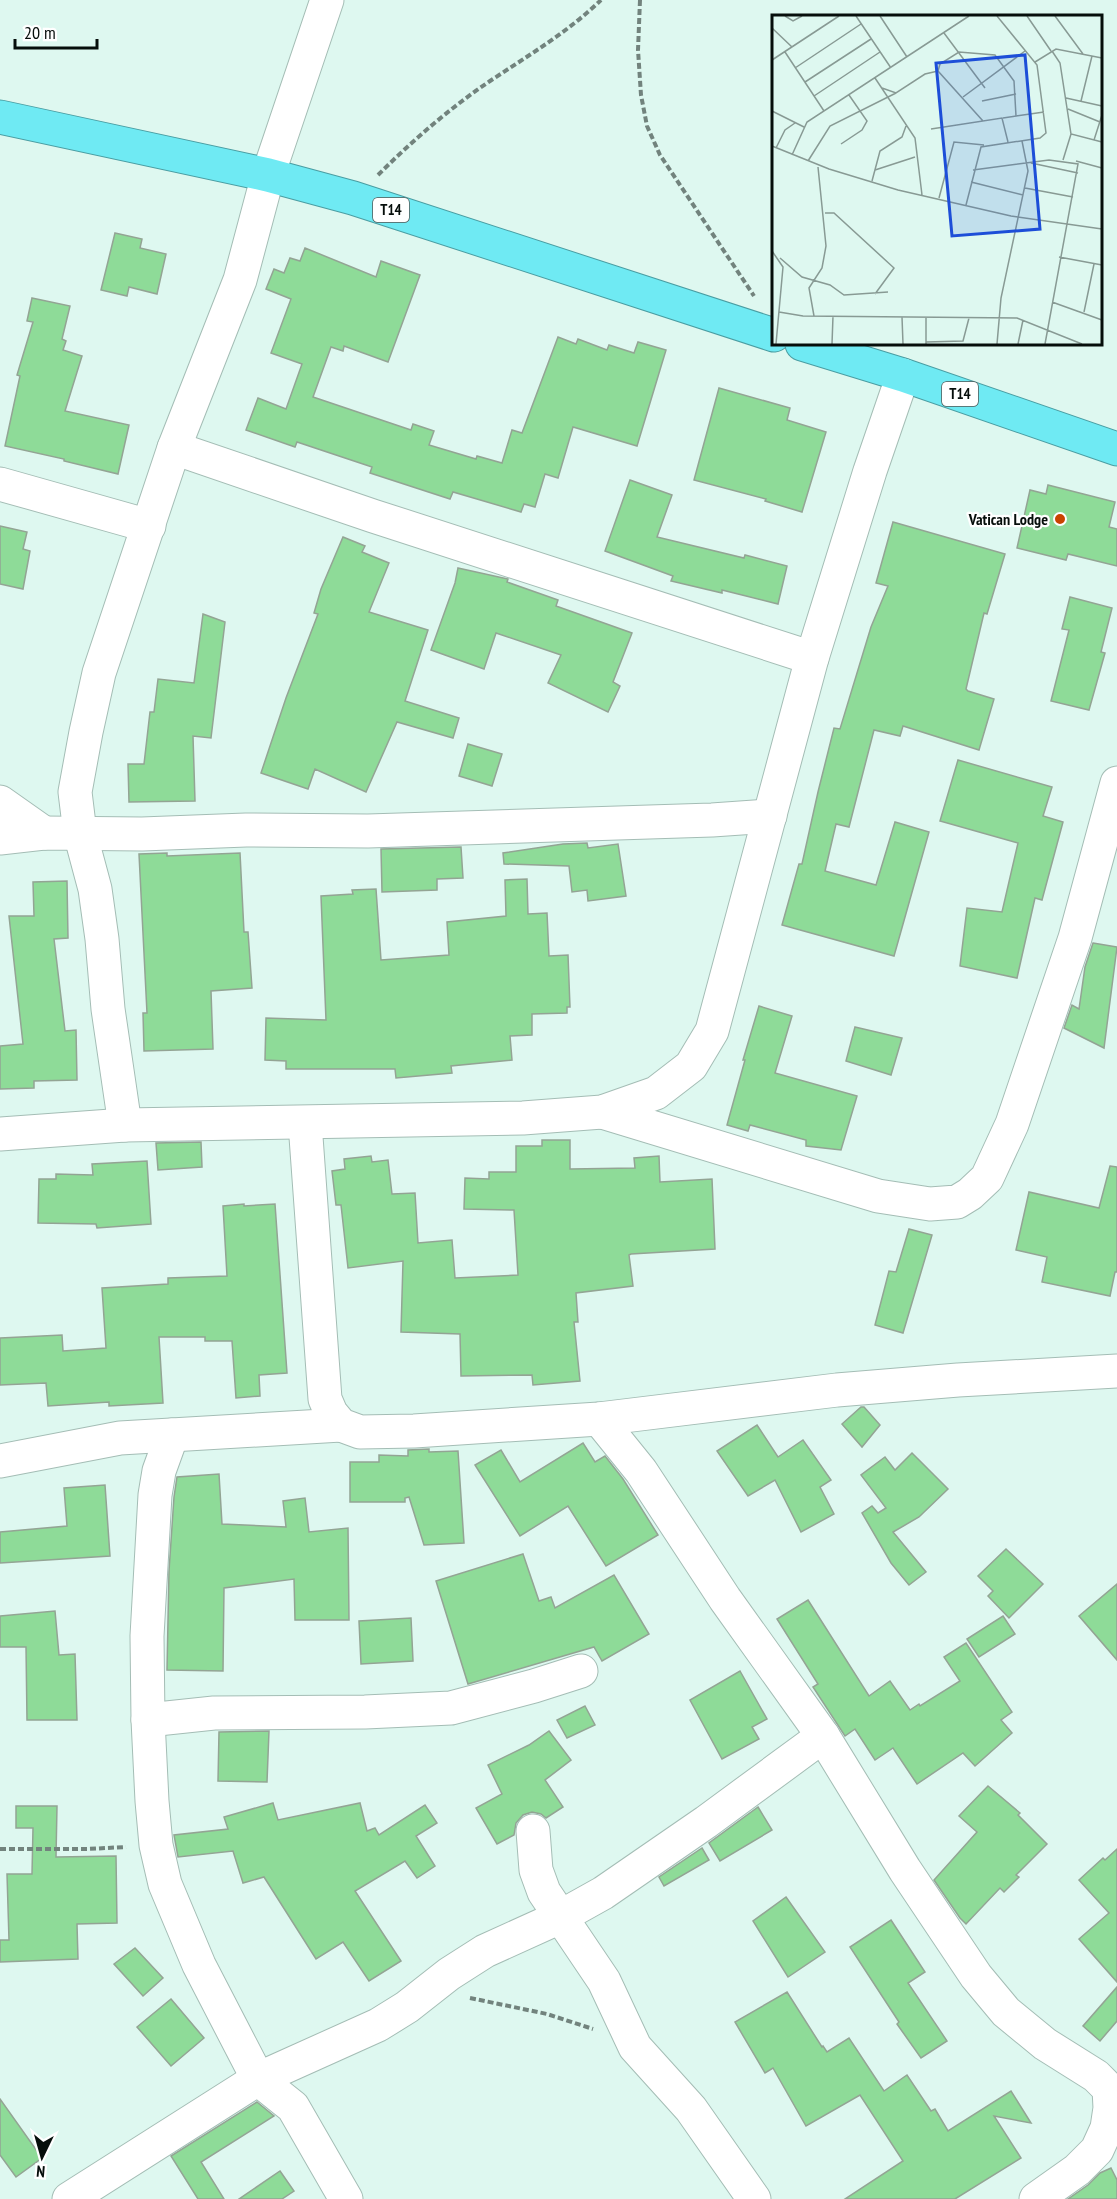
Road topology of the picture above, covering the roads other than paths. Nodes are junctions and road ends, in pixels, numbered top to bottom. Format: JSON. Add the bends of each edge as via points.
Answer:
{"nodes":[{"id":1,"x":327,"y":0,"type":"edge"},
{"id":2,"x":0,"y":117,"type":"edge"},
{"id":3,"x":268,"y":175,"type":"junction"},
{"id":4,"x":772,"y":333,"type":"edge"},
{"id":5,"x":805,"y":345,"type":"edge"},
{"id":6,"x":903,"y":375,"type":"junction"},
{"id":7,"x":174,"y":448,"type":"junction"},
{"id":8,"x":1117,"y":449,"type":"edge"},
{"id":9,"x":0,"y":484,"type":"edge"},
{"id":10,"x":149,"y":526,"type":"junction"},
{"id":11,"x":812,"y":658,"type":"junction"},
{"id":12,"x":1117,"y":783,"type":"edge"},
{"id":13,"x":0,"y":802,"type":"edge"},
{"id":14,"x":770,"y":816,"type":"junction"},
{"id":15,"x":44,"y":832,"type":"junction"},
{"id":16,"x":80,"y":833,"type":"junction"},
{"id":17,"x":0,"y":838,"type":"edge"},
{"id":18,"x":602,"y":1112,"type":"junction"},
{"id":19,"x":305,"y":1123,"type":"junction"},
{"id":20,"x":124,"y":1125,"type":"junction"},
{"id":21,"x":0,"y":1134,"type":"edge"},
{"id":22,"x":1117,"y":1371,"type":"edge"},
{"id":23,"x":599,"y":1419,"type":"junction"},
{"id":24,"x":341,"y":1425,"type":"junction"},
{"id":25,"x":172,"y":1435,"type":"junction"},
{"id":26,"x":0,"y":1461,"type":"edge"},
{"id":27,"x":581,"y":1671,"type":"dead end"},
{"id":28,"x":148,"y":1720,"type":"junction"},
{"id":29,"x":823,"y":1736,"type":"junction"},
{"id":30,"x":533,"y":1832,"type":"dead end"},
{"id":31,"x":560,"y":1917,"type":"junction"},
{"id":32,"x":258,"y":2079,"type":"junction"},
{"id":33,"x":1113,"y":2089,"type":"edge"},
{"id":34,"x":69,"y":2199,"type":"edge"},
{"id":35,"x":346,"y":2199,"type":"edge"},
{"id":36,"x":754,"y":2199,"type":"edge"},
{"id":37,"x":1036,"y":2199,"type":"edge"}],
"edges":[{"from":1,"to":3,"type":"street"},
{"from":2,"to":3,"type":"highway","number":"T14"},
{"from":3,"to":4,"type":"highway","number":"T14","via":[[353,198]]},
{"from":3,"to":7,"type":"street","via":[[240,280]]},
{"from":5,"to":6,"type":"highway","number":"T14"},
{"from":6,"to":8,"type":"highway","number":"T14"},
{"from":6,"to":11,"type":"street"},
{"from":7,"to":10,"type":"street"},
{"from":7,"to":11,"type":"street"},
{"from":9,"to":10,"type":"street"},
{"from":10,"to":16,"type":"street","via":[[99,673],[75,792]]},
{"from":11,"to":14,"type":"street"},
{"from":12,"to":18,"type":"street","via":[[1076,938],[1012,1124],[987,1178],[957,1203],[930,1204],[878,1196]]},
{"from":13,"to":15,"type":"street"},
{"from":14,"to":16,"type":"street","via":[[368,831]]},
{"from":14,"to":18,"type":"street","via":[[711,1031],[691,1066],[656,1093]]},
{"from":15,"to":16,"type":"street"},
{"from":15,"to":17,"type":"street"},
{"from":16,"to":20,"type":"street","via":[[95,889]]},
{"from":18,"to":19,"type":"street","via":[[524,1119]]},
{"from":19,"to":20,"type":"street"},
{"from":19,"to":24,"type":"street","via":[[325,1399]]},
{"from":20,"to":21,"type":"street"},
{"from":22,"to":23,"type":"street","via":[[837,1390]]},
{"from":23,"to":24,"type":"street","via":[[414,1431],[360,1432]]},
{"from":23,"to":29,"type":"street","via":[[641,1471],[725,1599]]},
{"from":24,"to":25,"type":"street"},
{"from":25,"to":26,"type":"street","via":[[120,1438]]},
{"from":25,"to":28,"type":"street","via":[[155,1495],[147,1636]]},
{"from":27,"to":28,"type":"street","via":[[451,1708],[214,1713]]},
{"from":28,"to":32,"type":"street","via":[[156,1845],[165,1884],[199,1965]]},
{"from":29,"to":31,"type":"street","via":[[622,1880]]},
{"from":29,"to":33,"type":"street","via":[[976,1976],[1006,2012],[1045,2044]]},
{"from":30,"to":31,"type":"street","via":[[536,1870]]},
{"from":31,"to":32,"type":"street","via":[[485,1951],[378,2025]]},
{"from":31,"to":36,"type":"street","via":[[604,1981],[635,2047],[691,2109]]},
{"from":32,"to":34,"type":"street"},
{"from":32,"to":35,"type":"street","via":[[293,2108]]},
{"from":33,"to":37,"type":"street","via":[[1107,2128],[1097,2150],[1077,2170]]}]}
